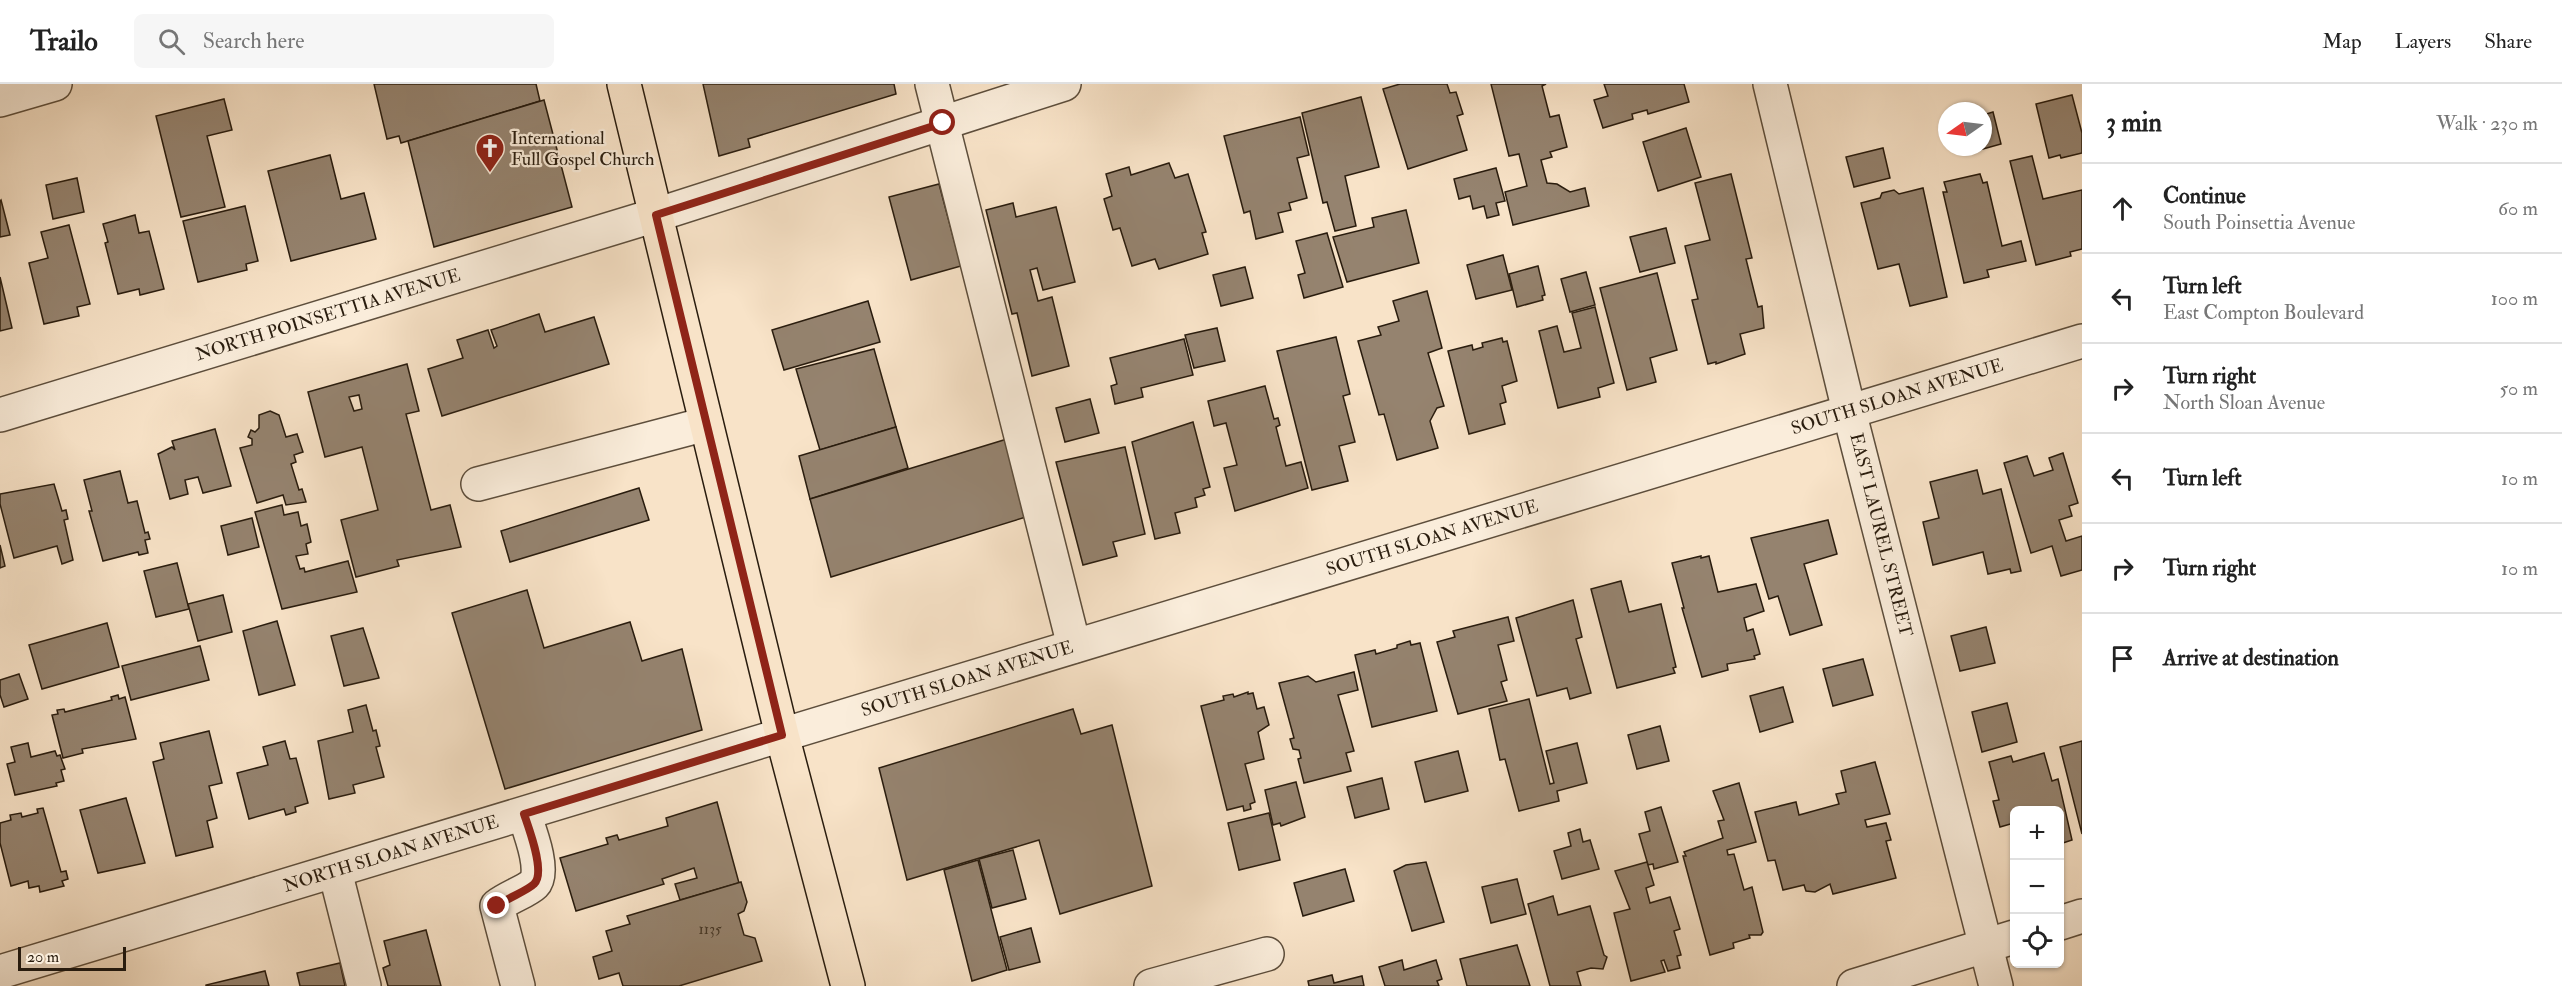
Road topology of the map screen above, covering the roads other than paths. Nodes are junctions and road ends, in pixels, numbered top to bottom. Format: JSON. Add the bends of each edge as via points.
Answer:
{"nodes":[{"id":1,"x":55,"y":84,"type":"edge"},
{"id":2,"x":624,"y":84,"type":"edge"},
{"id":3,"x":932,"y":84,"type":"edge"},
{"id":4,"x":1064,"y":84,"type":"edge"},
{"id":5,"x":1770,"y":84,"type":"edge"},
{"id":6,"x":0,"y":100,"type":"edge"},
{"id":7,"x":943,"y":123,"type":"junction"},
{"id":8,"x":656,"y":215,"type":"junction"},
{"id":9,"x":2082,"y":341,"type":"edge"},
{"id":10,"x":1849,"y":411,"type":"junction"},
{"id":11,"x":0,"y":415,"type":"edge"},
{"id":12,"x":706,"y":424,"type":"junction"},
{"id":13,"x":478,"y":484,"type":"dead end"},
{"id":14,"x":1074,"y":646,"type":"junction"},
{"id":15,"x":782,"y":735,"type":"junction"},
{"id":16,"x":524,"y":814,"type":"junction"},
{"id":17,"x":335,"y":871,"type":"junction"},
{"id":18,"x":2082,"y":916,"type":"edge"},
{"id":19,"x":2064,"y":922,"type":"edge"},
{"id":20,"x":2000,"y":941,"type":"edge"},
{"id":21,"x":1267,"y":954,"type":"dead end"},
{"id":22,"x":0,"y":972,"type":"edge"},
{"id":23,"x":364,"y":986,"type":"edge"},
{"id":24,"x":518,"y":986,"type":"edge"},
{"id":25,"x":848,"y":986,"type":"edge"},
{"id":26,"x":1151,"y":986,"type":"edge"},
{"id":27,"x":1854,"y":986,"type":"edge"},
{"id":28,"x":1996,"y":986,"type":"edge"}],
"edges":[{"from":1,"to":6,"type":"street"},
{"from":2,"to":8,"type":"main road"},
{"from":3,"to":7,"type":"street"},
{"from":4,"to":7,"type":"street","name":"NORTH POINSETTIA AVENUE"},
{"from":5,"to":10,"type":"street","name":"EAST LAUREL STREET"},
{"from":7,"to":8,"type":"street","name":"NORTH POINSETTIA AVENUE"},
{"from":7,"to":14,"type":"street"},
{"from":8,"to":11,"type":"street","name":"NORTH POINSETTIA AVENUE"},
{"from":8,"to":12,"type":"main road"},
{"from":9,"to":10,"type":"street","name":"SOUTH SLOAN AVENUE"},
{"from":10,"to":14,"type":"street","name":"SOUTH SLOAN AVENUE"},
{"from":10,"to":20,"type":"street","name":"EAST LAUREL STREET"},
{"from":12,"to":13,"type":"street"},
{"from":12,"to":15,"type":"main road"},
{"from":14,"to":15,"type":"street","name":"SOUTH SLOAN AVENUE"},
{"from":15,"to":16,"type":"street","name":"NORTH SLOAN AVENUE"},
{"from":15,"to":25,"type":"main road"},
{"from":16,"to":17,"type":"street","name":"NORTH SLOAN AVENUE"},
{"from":16,"to":24,"type":"street","via":[[539,876],[534,885],[497,906]]},
{"from":17,"to":22,"type":"street","name":"NORTH SLOAN AVENUE"},
{"from":17,"to":23,"type":"street"},
{"from":18,"to":19,"type":"street"},
{"from":20,"to":27,"type":"street"},
{"from":20,"to":28,"type":"street","name":"EAST LAUREL STREET"},
{"from":21,"to":26,"type":"street"}]}
